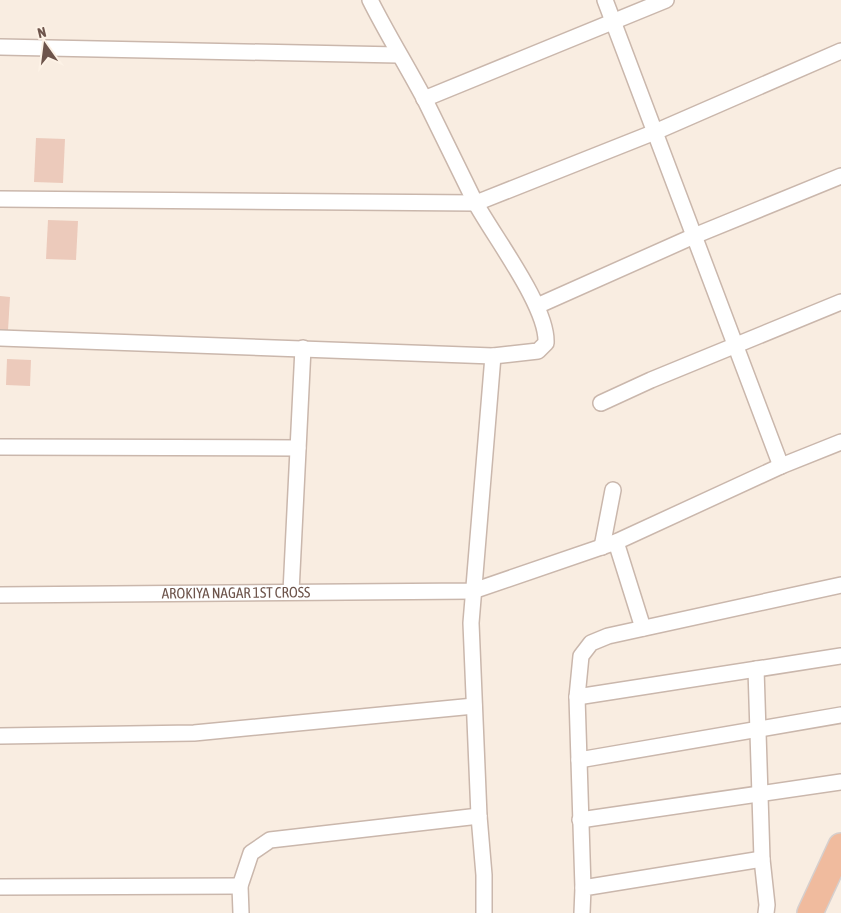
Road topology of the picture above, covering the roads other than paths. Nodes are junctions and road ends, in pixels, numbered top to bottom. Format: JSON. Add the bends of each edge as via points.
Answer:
{"nodes":[{"id":1,"x":370,"y":0,"type":"edge"},
{"id":2,"x":605,"y":0,"type":"edge"},
{"id":3,"x":666,"y":0,"type":"edge"},
{"id":4,"x":612,"y":21,"type":"junction"},
{"id":5,"x":0,"y":47,"type":"edge"},
{"id":6,"x":841,"y":51,"type":"edge"},
{"id":7,"x":398,"y":55,"type":"junction"},
{"id":8,"x":424,"y":99,"type":"junction"},
{"id":9,"x":655,"y":132,"type":"junction"},
{"id":10,"x":841,"y":176,"type":"edge"},
{"id":11,"x":0,"y":198,"type":"edge"},
{"id":12,"x":476,"y":204,"type":"junction"},
{"id":13,"x":694,"y":236,"type":"junction"},
{"id":14,"x":841,"y":302,"type":"edge"},
{"id":15,"x":537,"y":306,"type":"junction"},
{"id":16,"x":0,"y":338,"type":"edge"},
{"id":17,"x":736,"y":346,"type":"junction"},
{"id":18,"x":302,"y":348,"type":"junction"},
{"id":19,"x":493,"y":356,"type":"junction"},
{"id":20,"x":601,"y":403,"type":"dead end"},
{"id":21,"x":841,"y":442,"type":"edge"},
{"id":22,"x":0,"y":446,"type":"edge"},
{"id":23,"x":298,"y":448,"type":"junction"},
{"id":24,"x":782,"y":466,"type":"junction"},
{"id":25,"x":613,"y":490,"type":"dead end"},
{"id":26,"x":609,"y":544,"type":"junction"},
{"id":27,"x":841,"y":585,"type":"edge"},
{"id":28,"x":473,"y":591,"type":"junction"},
{"id":29,"x":291,"y":592,"type":"junction"},
{"id":30,"x":0,"y":595,"type":"edge"},
{"id":31,"x":643,"y":628,"type":"junction"},
{"id":32,"x":841,"y":656,"type":"edge"},
{"id":33,"x":756,"y":669,"type":"junction"},
{"id":34,"x":577,"y":697,"type":"junction"},
{"id":35,"x":474,"y":706,"type":"junction"},
{"id":36,"x":841,"y":715,"type":"edge"},
{"id":37,"x":759,"y":730,"type":"junction"},
{"id":38,"x":0,"y":736,"type":"edge"},
{"id":39,"x":579,"y":760,"type":"junction"},
{"id":40,"x":841,"y":782,"type":"edge"},
{"id":41,"x":760,"y":793,"type":"junction"},
{"id":42,"x":479,"y":816,"type":"junction"},
{"id":43,"x":580,"y":820,"type":"junction"},
{"id":44,"x":841,"y":846,"type":"edge"},
{"id":45,"x":762,"y":860,"type":"junction"},
{"id":46,"x":240,"y":886,"type":"junction"},
{"id":47,"x":0,"y":887,"type":"edge"},
{"id":48,"x":583,"y":888,"type":"junction"},
{"id":49,"x":241,"y":913,"type":"edge"},
{"id":50,"x":484,"y":913,"type":"edge"},
{"id":51,"x":582,"y":913,"type":"edge"},
{"id":52,"x":766,"y":913,"type":"edge"},
{"id":53,"x":810,"y":913,"type":"edge"}],
"edges":[{"from":1,"to":7,"type":"street"},
{"from":2,"to":4,"type":"street"},
{"from":3,"to":4,"type":"street"},
{"from":4,"to":8,"type":"street"},
{"from":4,"to":9,"type":"street"},
{"from":5,"to":7,"type":"street"},
{"from":6,"to":9,"type":"street"},
{"from":7,"to":8,"type":"street"},
{"from":8,"to":12,"type":"street"},
{"from":9,"to":12,"type":"street"},
{"from":9,"to":13,"type":"street"},
{"from":10,"to":13,"type":"street"},
{"from":11,"to":12,"type":"street"},
{"from":12,"to":15,"type":"street"},
{"from":13,"to":15,"type":"street"},
{"from":13,"to":17,"type":"street"},
{"from":14,"to":17,"type":"street"},
{"from":15,"to":19,"type":"street","via":[[547,330],[546,343],[538,351]]},
{"from":16,"to":18,"type":"street"},
{"from":17,"to":20,"type":"street"},
{"from":17,"to":24,"type":"street"},
{"from":18,"to":19,"type":"street"},
{"from":18,"to":23,"type":"street"},
{"from":19,"to":28,"type":"street"},
{"from":21,"to":24,"type":"street","name":"AROKIYA NAGAR 1ST CROSS"},
{"from":22,"to":23,"type":"street"},
{"from":23,"to":29,"type":"street"},
{"from":24,"to":26,"type":"street","name":"AROKIYA NAGAR 1ST CROSS"},
{"from":25,"to":26,"type":"street"},
{"from":26,"to":28,"type":"street","name":"AROKIYA NAGAR 1ST CROSS"},
{"from":26,"to":31,"type":"street"},
{"from":27,"to":31,"type":"street"},
{"from":28,"to":29,"type":"street","name":"AROKIYA NAGAR 1ST CROSS"},
{"from":28,"to":35,"type":"street"},
{"from":29,"to":30,"type":"street","name":"AROKIYA NAGAR 1ST CROSS"},
{"from":31,"to":34,"type":"street","via":[[591,643],[580,656]]},
{"from":32,"to":33,"type":"street"},
{"from":33,"to":34,"type":"street"},
{"from":33,"to":37,"type":"street"},
{"from":34,"to":39,"type":"street"},
{"from":35,"to":38,"type":"street","via":[[194,733]]},
{"from":35,"to":42,"type":"street"},
{"from":36,"to":37,"type":"street"},
{"from":37,"to":39,"type":"street"},
{"from":37,"to":41,"type":"street"},
{"from":39,"to":43,"type":"street"},
{"from":40,"to":41,"type":"street"},
{"from":41,"to":43,"type":"street"},
{"from":41,"to":45,"type":"street"},
{"from":42,"to":46,"type":"street","via":[[270,840],[251,853]]},
{"from":42,"to":50,"type":"street"},
{"from":43,"to":48,"type":"street"},
{"from":44,"to":53,"type":"highway"},
{"from":45,"to":48,"type":"street"},
{"from":45,"to":52,"type":"street"},
{"from":46,"to":47,"type":"street"},
{"from":46,"to":49,"type":"street"},
{"from":48,"to":51,"type":"street"}]}
